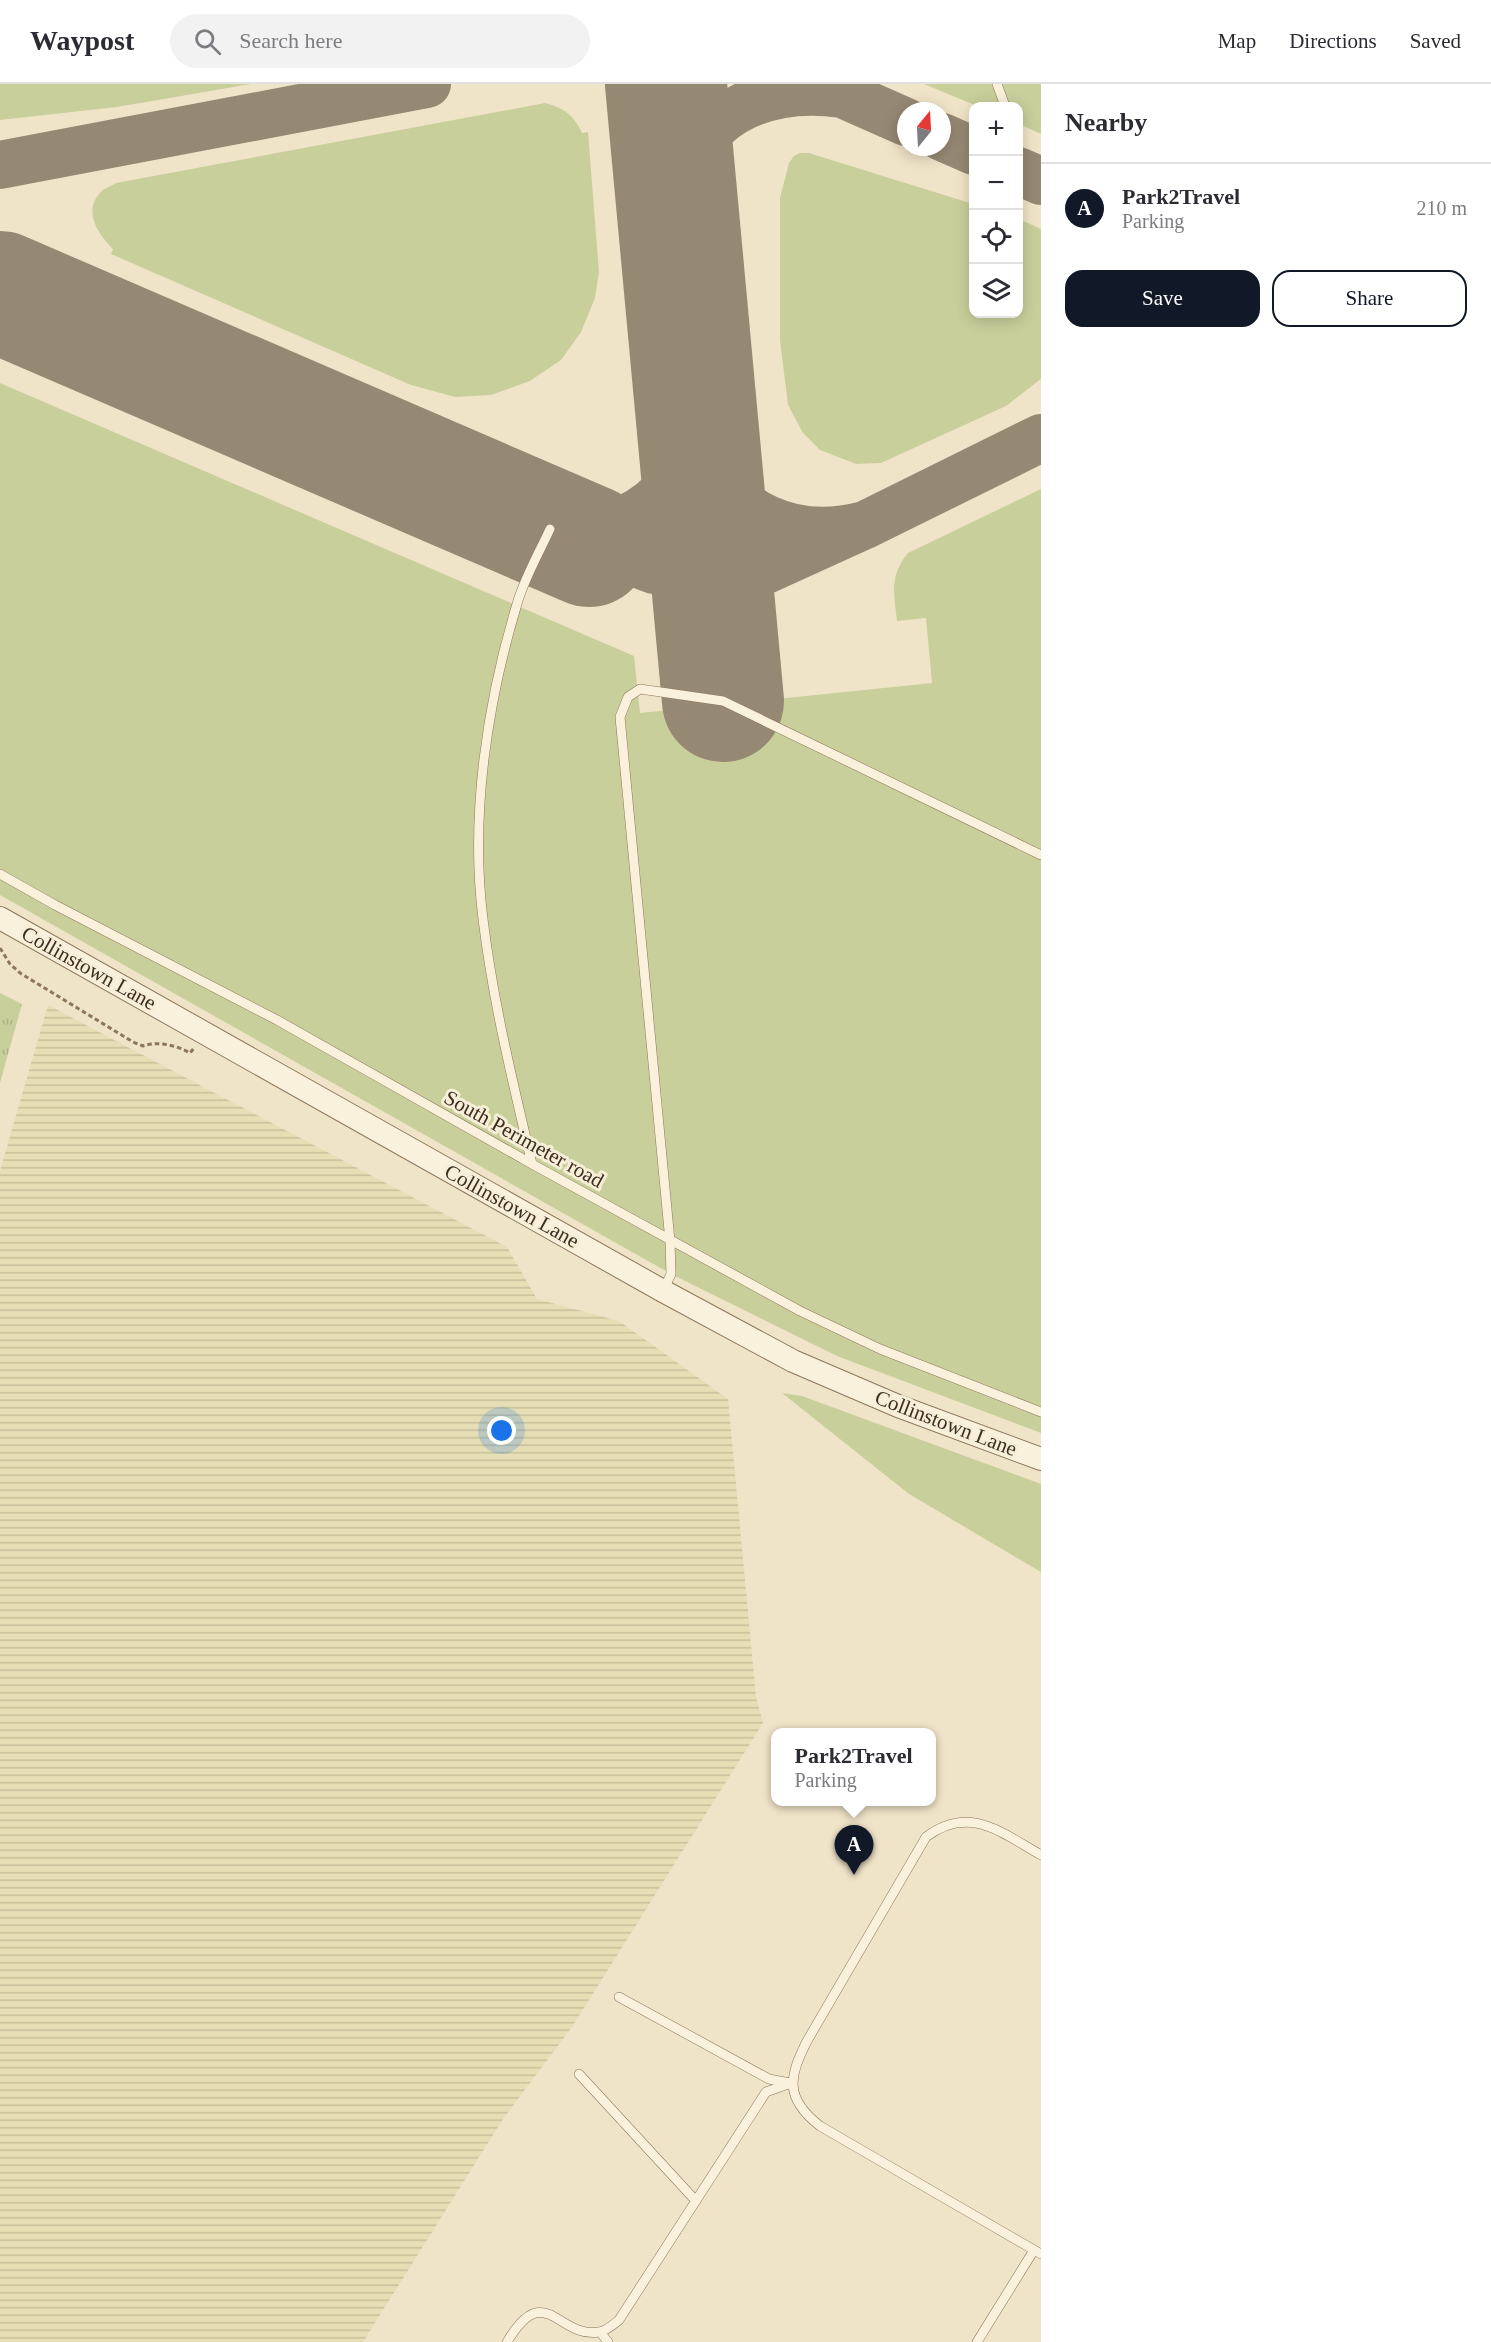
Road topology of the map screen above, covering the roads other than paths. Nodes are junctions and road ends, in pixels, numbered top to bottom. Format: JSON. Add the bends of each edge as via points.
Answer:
{"nodes":[{"id":1,"x":997,"y":84,"type":"edge"},
{"id":2,"x":1004,"y":102,"type":"edge"},
{"id":3,"x":550,"y":529,"type":"dead end"},
{"id":4,"x":1041,"y":855,"type":"edge"},
{"id":5,"x":0,"y":874,"type":"edge"},
{"id":6,"x":0,"y":918,"type":"edge"},
{"id":7,"x":532,"y":1164,"type":"junction"},
{"id":8,"x":670,"y":1240,"type":"junction"},
{"id":9,"x":663,"y":1291,"type":"junction"},
{"id":10,"x":1041,"y":1412,"type":"edge"},
{"id":11,"x":1041,"y":1459,"type":"edge"},
{"id":12,"x":1041,"y":1855,"type":"edge"},
{"id":13,"x":619,"y":1997,"type":"dead end"},
{"id":14,"x":579,"y":2074,"type":"dead end"},
{"id":15,"x":792,"y":2083,"type":"junction"},
{"id":16,"x":696,"y":2201,"type":"junction"},
{"id":17,"x":1037,"y":2252,"type":"edge"},
{"id":18,"x":600,"y":2332,"type":"junction"},
{"id":19,"x":507,"y":2342,"type":"edge"},
{"id":20,"x":608,"y":2342,"type":"edge"},
{"id":21,"x":977,"y":2342,"type":"edge"}],
"edges":[{"from":1,"to":2,"type":"lane"},
{"from":3,"to":7,"type":"lane","via":[[517,602],[487,728],[478,842],[483,917],[498,1018]]},
{"from":4,"to":8,"type":"lane","via":[[723,701],[640,689],[628,697],[620,717]]},
{"from":5,"to":7,"type":"lane","name":"South Perimeter road","via":[[277,1020]]},
{"from":6,"to":9,"type":"street","name":"Collinstown Lane"},
{"from":7,"to":8,"type":"lane","name":"South Perimeter road"},
{"from":8,"to":9,"type":"lane","via":[[671,1274]]},
{"from":8,"to":10,"type":"lane","name":"South Perimeter road","via":[[800,1311],[880,1349]]},
{"from":9,"to":11,"type":"street","name":"Collinstown Lane","via":[[793,1361],[898,1406]]},
{"from":12,"to":15,"type":"lane","via":[[992,1827],[972,1821],[953,1822],[926,1837],[807,2041]]},
{"from":13,"to":15,"type":"lane","via":[[769,2079]]},
{"from":14,"to":16,"type":"lane"},
{"from":15,"to":16,"type":"lane","via":[[766,2092]]},
{"from":15,"to":17,"type":"lane","via":[[803,2109],[820,2126]]},
{"from":16,"to":18,"type":"lane","via":[[619,2320]]},
{"from":17,"to":21,"type":"lane"},
{"from":18,"to":19,"type":"lane","via":[[580,2331],[544,2313],[529,2315]]},
{"from":18,"to":20,"type":"lane"}]}
